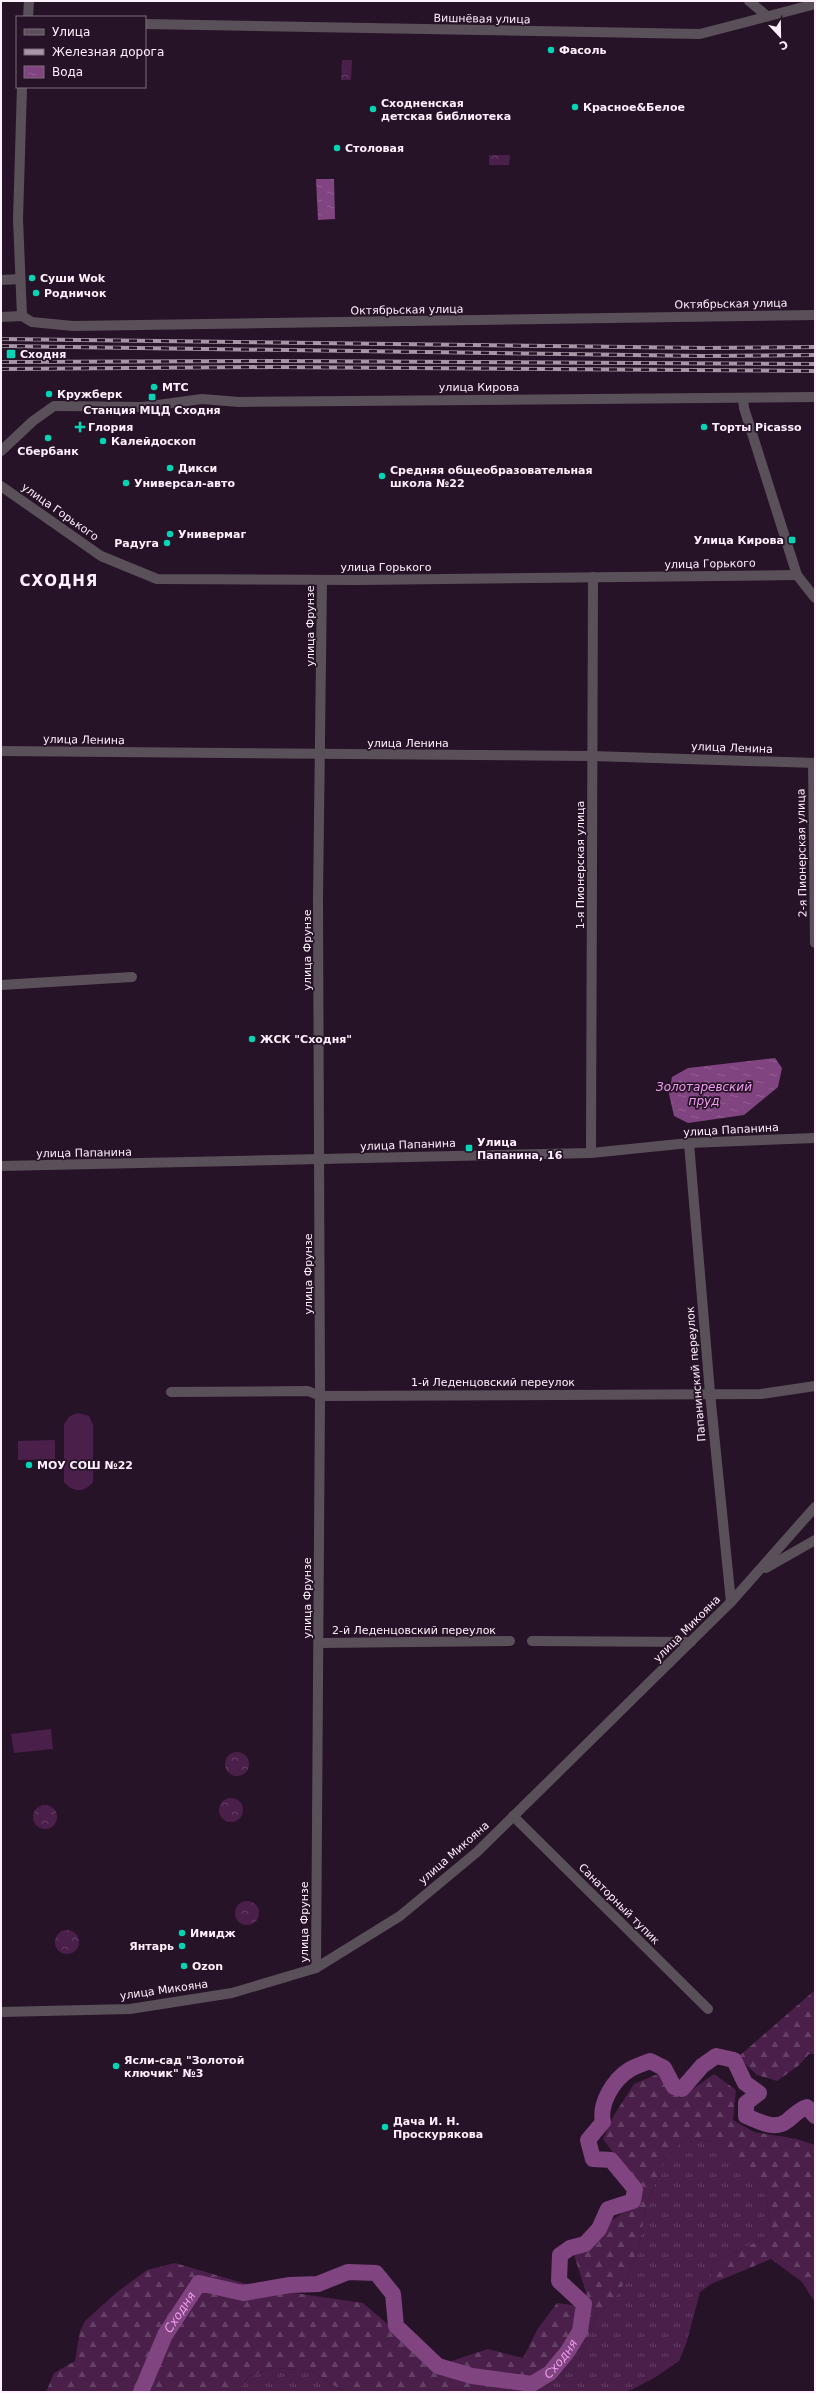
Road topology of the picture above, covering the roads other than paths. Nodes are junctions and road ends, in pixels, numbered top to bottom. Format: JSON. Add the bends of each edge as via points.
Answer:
{"nodes":[{"id":1,"x":29,"y":1,"type":"edge"},
{"id":2,"x":750,"y":1,"type":"edge"},
{"id":3,"x":815,"y":4,"type":"edge"},
{"id":4,"x":28,"y":16,"type":"edge"},
{"id":5,"x":767,"y":16,"type":"junction"},
{"id":6,"x":146,"y":24,"type":"edge"},
{"id":7,"x":22,"y":88,"type":"edge"},
{"id":8,"x":20,"y":279,"type":"junction"},
{"id":9,"x":1,"y":280,"type":"edge"},
{"id":10,"x":815,"y":315,"type":"edge"},
{"id":11,"x":22,"y":316,"type":"junction"},
{"id":12,"x":1,"y":317,"type":"edge"},
{"id":13,"x":815,"y":397,"type":"edge"},
{"id":14,"x":743,"y":398,"type":"junction"},
{"id":15,"x":1,"y":451,"type":"edge"},
{"id":16,"x":1,"y":486,"type":"edge"},
{"id":17,"x":797,"y":575,"type":"junction"},
{"id":18,"x":593,"y":577,"type":"junction"},
{"id":19,"x":322,"y":580,"type":"junction"},
{"id":20,"x":815,"y":598,"type":"edge"},
{"id":21,"x":1,"y":751,"type":"edge"},
{"id":22,"x":321,"y":754,"type":"junction"},
{"id":23,"x":592,"y":756,"type":"junction"},
{"id":24,"x":814,"y":763,"type":"edge"},
{"id":25,"x":815,"y":943,"type":"edge"},
{"id":26,"x":132,"y":977,"type":"dead end"},
{"id":27,"x":1,"y":985,"type":"edge"},
{"id":28,"x":815,"y":1138,"type":"edge"},
{"id":29,"x":689,"y":1143,"type":"junction"},
{"id":30,"x":591,"y":1153,"type":"junction"},
{"id":31,"x":319,"y":1160,"type":"junction"},
{"id":32,"x":1,"y":1166,"type":"edge"},
{"id":33,"x":815,"y":1386,"type":"edge"},
{"id":34,"x":171,"y":1392,"type":"dead end"},
{"id":35,"x":710,"y":1393,"type":"junction"},
{"id":36,"x":320,"y":1396,"type":"junction"},
{"id":37,"x":815,"y":1508,"type":"edge"},
{"id":38,"x":815,"y":1540,"type":"edge"},
{"id":39,"x":759,"y":1572,"type":"junction"},
{"id":40,"x":731,"y":1602,"type":"junction"},
{"id":41,"x":510,"y":1641,"type":"dead end"},
{"id":42,"x":532,"y":1641,"type":"dead end"},
{"id":43,"x":319,"y":1642,"type":"junction"},
{"id":44,"x":690,"y":1642,"type":"junction"},
{"id":45,"x":513,"y":1816,"type":"junction"},
{"id":46,"x":316,"y":1968,"type":"junction"},
{"id":47,"x":708,"y":2009,"type":"dead end"},
{"id":48,"x":1,"y":2012,"type":"edge"}],
"edges":[{"from":1,"to":4,"type":"street"},
{"from":2,"to":5,"type":"street"},
{"from":3,"to":5,"type":"street","name":"Вишнёвая улица"},
{"from":5,"to":6,"type":"street","name":"Вишнёвая улица","via":[[700,34]]},
{"from":7,"to":8,"type":"street","via":[[18,219]]},
{"from":8,"to":9,"type":"street"},
{"from":8,"to":11,"type":"street"},
{"from":10,"to":11,"type":"street","name":"Октябрьская улица","via":[[73,326],[32,322]]},
{"from":11,"to":12,"type":"street","name":"Октябрьская улица"},
{"from":13,"to":14,"type":"street","name":"улица Кирова"},
{"from":14,"to":15,"type":"street","name":"улица Кирова","via":[[239,402],[202,399],[143,407],[54,406],[33,421]]},
{"from":14,"to":17,"type":"street"},
{"from":16,"to":19,"type":"street","name":"улица Горького","via":[[102,556],[157,579]]},
{"from":17,"to":18,"type":"street","name":"улица Горького"},
{"from":17,"to":20,"type":"street"},
{"from":18,"to":19,"type":"street","name":"улица Горького"},
{"from":18,"to":23,"type":"street","name":"1-я Пионерская улица"},
{"from":19,"to":22,"type":"street","name":"улица Фрунзе"},
{"from":21,"to":22,"type":"street","name":"улица Ленина"},
{"from":22,"to":23,"type":"street","name":"улица Ленина"},
{"from":22,"to":31,"type":"street","name":"улица Фрунзе","via":[[318,899]]},
{"from":23,"to":24,"type":"street","name":"улица Ленина"},
{"from":23,"to":30,"type":"street","name":"1-я Пионерская улица"},
{"from":24,"to":25,"type":"street","name":"2-я Пионерская улица"},
{"from":26,"to":27,"type":"street"},
{"from":28,"to":29,"type":"street","name":"улица Папанина"},
{"from":29,"to":30,"type":"street","name":"улица Папанина"},
{"from":29,"to":35,"type":"street","name":"Папанинский переулок"},
{"from":30,"to":31,"type":"street","name":"улица Папанина"},
{"from":31,"to":32,"type":"street","name":"улица Папанина"},
{"from":31,"to":36,"type":"street","name":"улица Фрунзе"},
{"from":33,"to":35,"type":"street","name":"1-й Леденцовский переулок","via":[[762,1394]]},
{"from":34,"to":36,"type":"street","name":"1-й Леденцовский переулок","via":[[308,1391]]},
{"from":35,"to":36,"type":"street","name":"1-й Леденцовский переулок"},
{"from":35,"to":40,"type":"street","name":"Папанинский переулок"},
{"from":36,"to":43,"type":"street","name":"улица Фрунзе"},
{"from":37,"to":39,"type":"street","name":"улица Микояна"},
{"from":38,"to":39,"type":"street"},
{"from":39,"to":40,"type":"street","name":"улица Микояна"},
{"from":40,"to":44,"type":"street","name":"улица Микояна"},
{"from":41,"to":43,"type":"street","name":"2-й Леденцовский переулок"},
{"from":42,"to":44,"type":"street"},
{"from":43,"to":46,"type":"street","name":"улица Фрунзе"},
{"from":44,"to":45,"type":"street","name":"улица Микояна"},
{"from":45,"to":46,"type":"street","name":"улица Микояна","via":[[477,1852],[400,1916]]},
{"from":45,"to":47,"type":"street","name":"Санаторный тупик"},
{"from":46,"to":48,"type":"street","name":"улица Микояна","via":[[232,1993],[130,2009]]}]}
